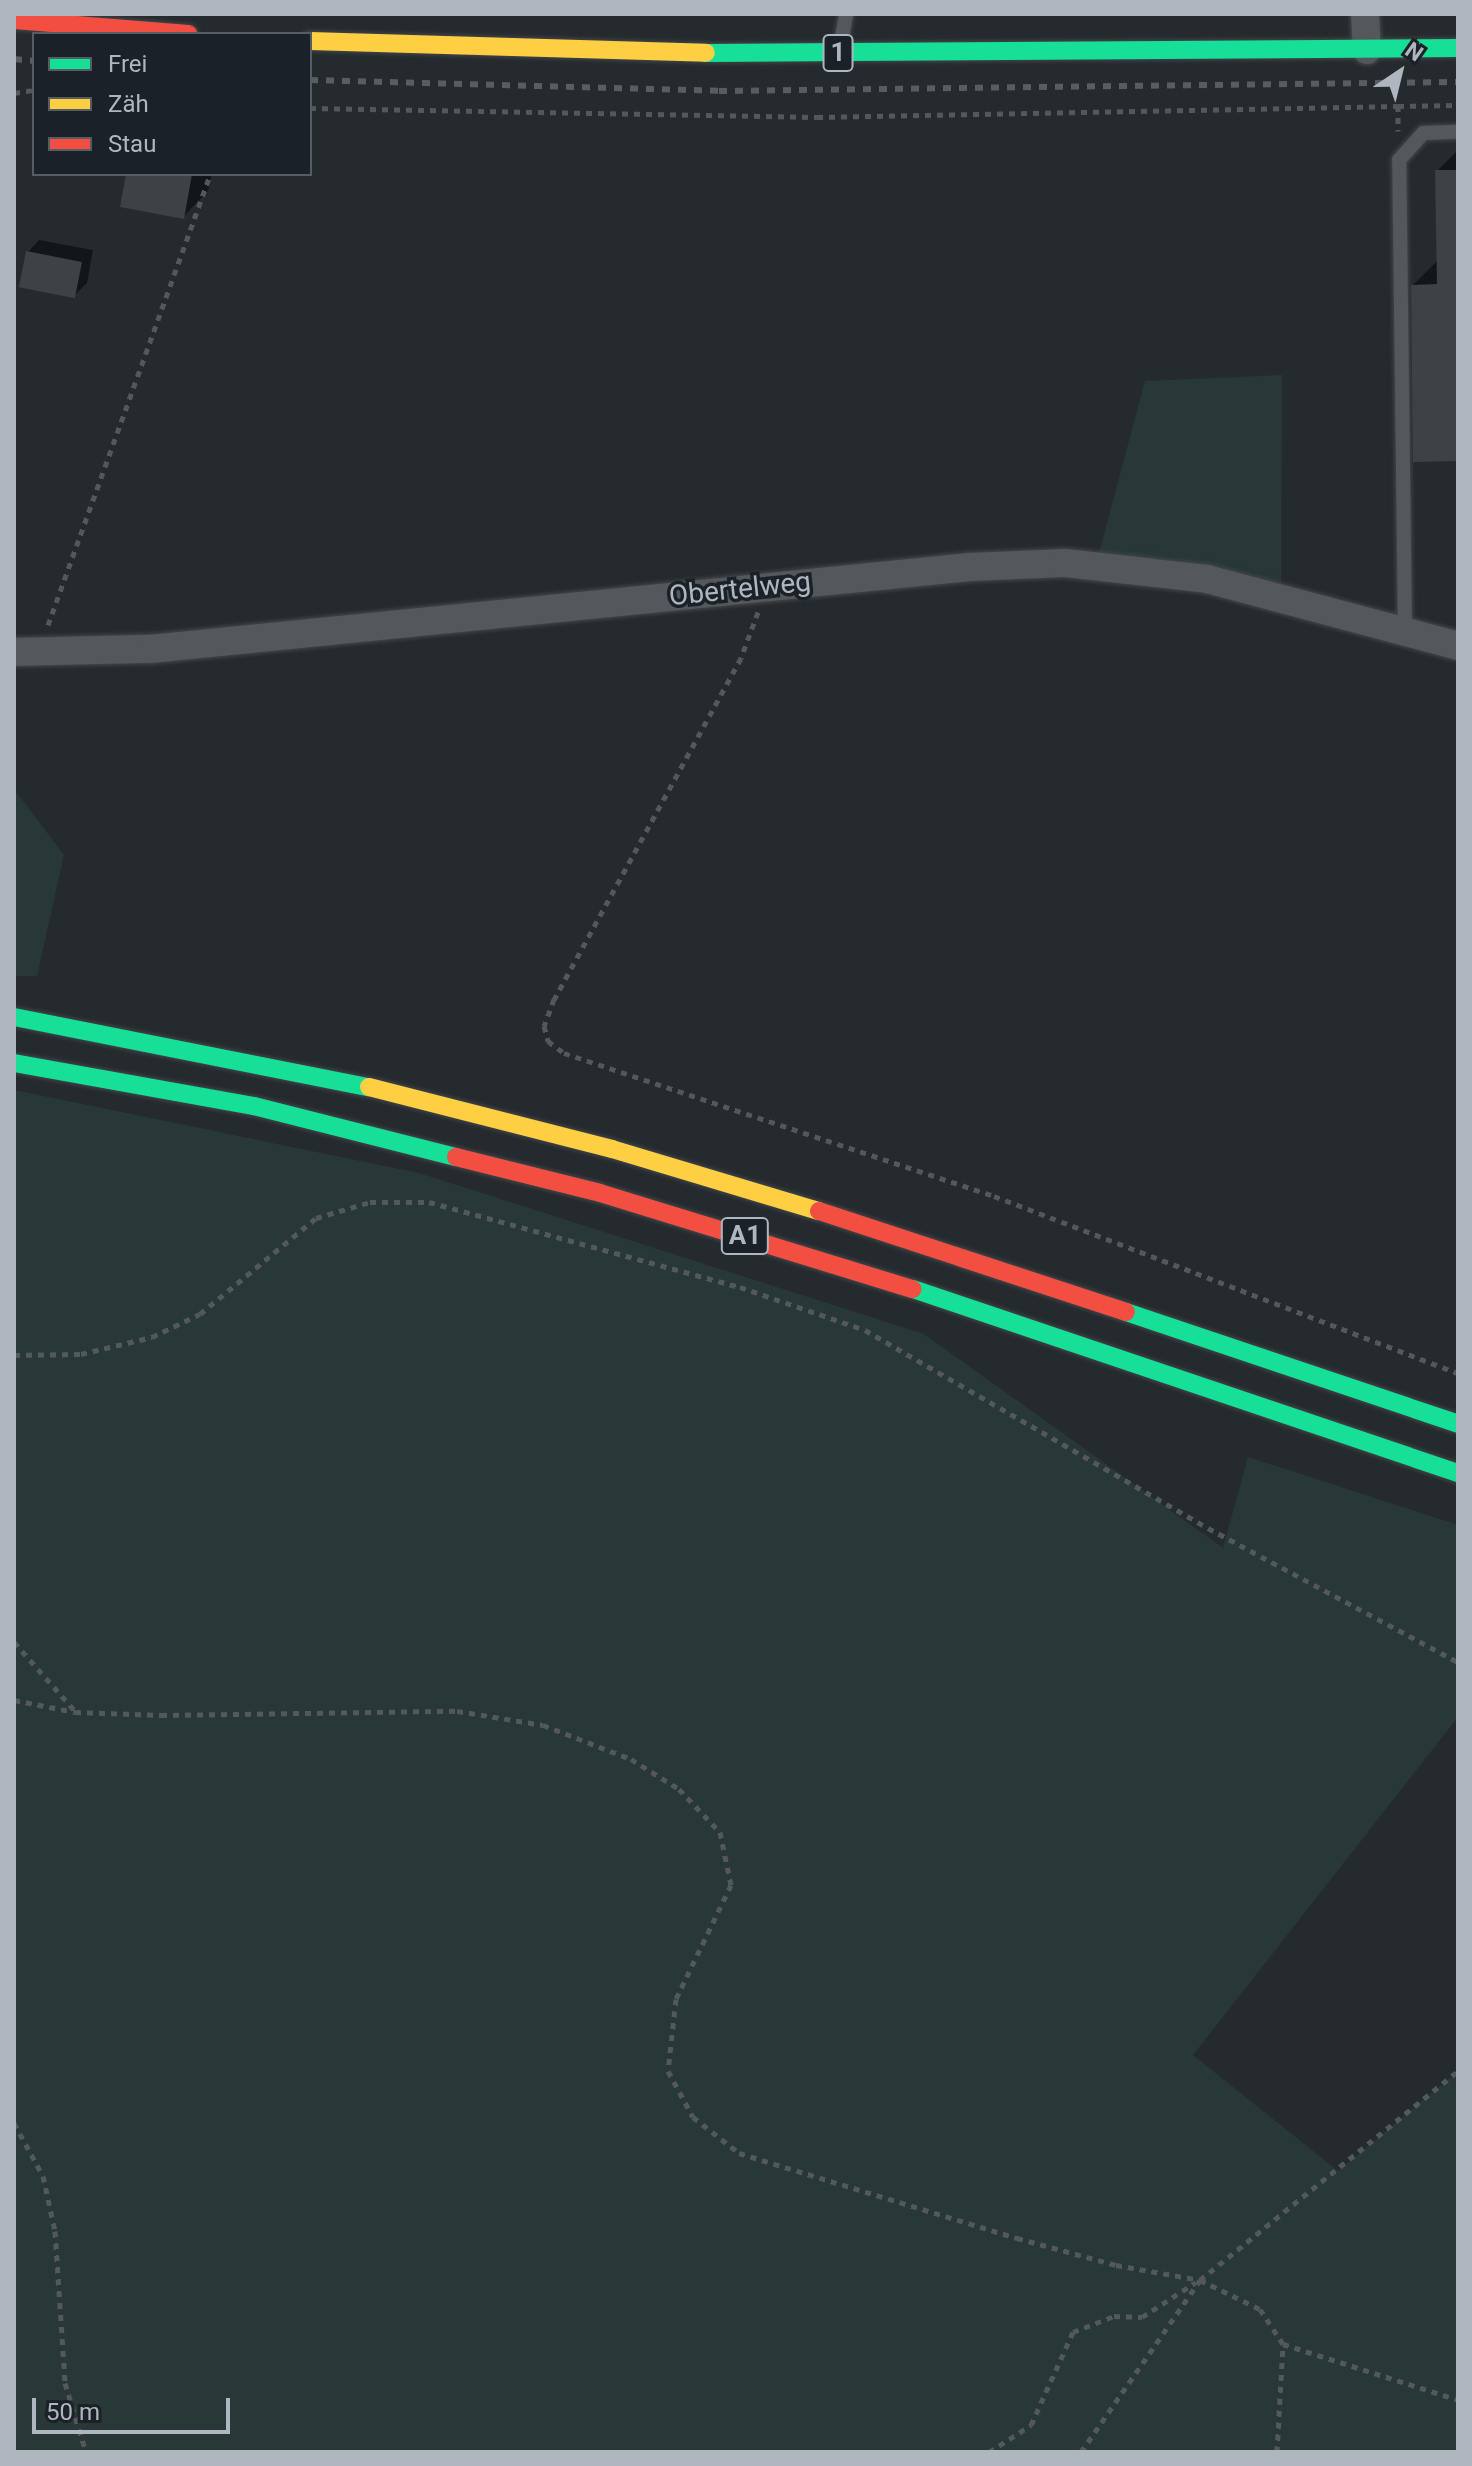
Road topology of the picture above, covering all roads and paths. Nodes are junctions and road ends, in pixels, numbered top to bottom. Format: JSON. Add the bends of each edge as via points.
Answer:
{"nodes":[{"id":1,"x":846,"y":14,"type":"edge"},
{"id":2,"x":1365,"y":14,"type":"edge"},
{"id":3,"x":14,"y":20,"type":"edge"},
{"id":4,"x":163,"y":32,"type":"edge"},
{"id":5,"x":312,"y":41,"type":"edge"},
{"id":6,"x":1458,"y":48,"type":"edge"},
{"id":7,"x":1367,"y":50,"type":"junction"},
{"id":8,"x":840,"y":53,"type":"junction"},
{"id":9,"x":1458,"y":105,"type":"edge"},
{"id":10,"x":1398,"y":106,"type":"junction"},
{"id":11,"x":312,"y":108,"type":"edge"},
{"id":12,"x":1458,"y":132,"type":"edge"},
{"id":13,"x":1399,"y":160,"type":"junction"},
{"id":14,"x":209,"y":176,"type":"edge"},
{"id":15,"x":759,"y":604,"type":"junction"},
{"id":16,"x":1405,"y":632,"type":"junction"},
{"id":17,"x":1458,"y":646,"type":"edge"},
{"id":18,"x":14,"y":652,"type":"edge"},
{"id":19,"x":45,"y":653,"type":"junction"},
{"id":20,"x":14,"y":1017,"type":"edge"},
{"id":21,"x":14,"y":1063,"type":"edge"},
{"id":22,"x":14,"y":1355,"type":"edge"},
{"id":23,"x":1458,"y":1373,"type":"edge"},
{"id":24,"x":1458,"y":1424,"type":"edge"},
{"id":25,"x":1458,"y":1473,"type":"edge"},
{"id":26,"x":14,"y":1642,"type":"edge"},
{"id":27,"x":1458,"y":1662,"type":"edge"},
{"id":28,"x":14,"y":1700,"type":"edge"},
{"id":29,"x":75,"y":1712,"type":"junction"},
{"id":30,"x":1458,"y":2071,"type":"edge"},
{"id":31,"x":14,"y":2123,"type":"edge"},
{"id":32,"x":1200,"y":2280,"type":"junction"},
{"id":33,"x":1283,"y":2344,"type":"junction"},
{"id":34,"x":1458,"y":2400,"type":"edge"},
{"id":35,"x":86,"y":2452,"type":"edge"},
{"id":36,"x":989,"y":2452,"type":"edge"},
{"id":37,"x":1081,"y":2452,"type":"edge"},
{"id":38,"x":1277,"y":2452,"type":"edge"}],
"edges":[{"from":1,"to":8,"type":"lane"},
{"from":2,"to":7,"type":"street"},
{"from":3,"to":4,"type":"main road"},
{"from":5,"to":8,"type":"main road","number":"1","via":[[512,51]]},
{"from":6,"to":7,"type":"main road","number":"1"},
{"from":7,"to":8,"type":"main road","number":"1"},
{"from":9,"to":10,"type":"path"},
{"from":10,"to":11,"type":"path","via":[[772,117]]},
{"from":10,"to":13,"type":"path"},
{"from":12,"to":13,"type":"lane","via":[[1423,133]]},
{"from":13,"to":16,"type":"lane"},
{"from":14,"to":19,"type":"path","via":[[58,588]]},
{"from":15,"to":16,"type":"street","name":"Obertelweg","via":[[970,567],[1096,564],[1207,579]]},
{"from":15,"to":19,"type":"street","name":"Obertelweg"},
{"from":15,"to":23,"type":"path","via":[[741,658],[554,999],[544,1026],[548,1041],[564,1053],[994,1196]]},
{"from":16,"to":17,"type":"street","name":"Obertelweg"},
{"from":18,"to":19,"type":"street","name":"Obertelweg"},
{"from":20,"to":24,"type":"main road","number":"A1","via":[[292,1068],[612,1149],[901,1237]]},
{"from":21,"to":25,"type":"main road","number":"A1","via":[[268,1109],[613,1197],[889,1281]]},
{"from":22,"to":27,"type":"path","via":[[81,1354],[152,1337],[200,1314],[316,1218],[360,1203],[429,1202],[740,1287],[865,1330],[1208,1528]]},
{"from":26,"to":29,"type":"path"},
{"from":28,"to":29,"type":"path"},
{"from":29,"to":32,"type":"path","via":[[457,1711],[543,1725],[631,1759],[679,1789],[720,1832],[731,1885],[676,1999],[668,2071],[693,2117],[739,2153],[1017,2238],[1116,2265]]},
{"from":30,"to":32,"type":"path"},
{"from":31,"to":35,"type":"path","via":[[43,2176],[55,2231],[65,2383]]},
{"from":32,"to":33,"type":"path","via":[[1260,2309]]},
{"from":32,"to":36,"type":"path","via":[[1142,2317],[1114,2316],[1073,2332],[1031,2425]]},
{"from":32,"to":37,"type":"path"},
{"from":33,"to":34,"type":"path"},
{"from":33,"to":38,"type":"path"}]}
